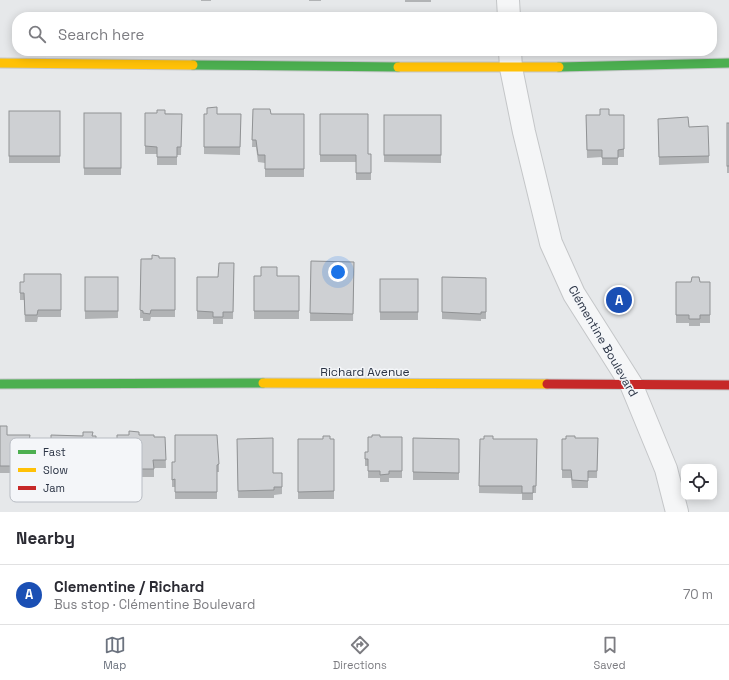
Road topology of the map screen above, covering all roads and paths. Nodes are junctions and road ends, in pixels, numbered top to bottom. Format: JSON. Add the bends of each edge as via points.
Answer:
{"nodes":[{"id":1,"x":508,"y":0,"type":"edge"},
{"id":2,"x":509,"y":12,"type":"edge"},
{"id":3,"x":511,"y":59,"type":"edge"},
{"id":4,"x":0,"y":63,"type":"edge"},
{"id":5,"x":729,"y":63,"type":"edge"},
{"id":6,"x":0,"y":384,"type":"edge"},
{"id":7,"x":632,"y":384,"type":"junction"},
{"id":8,"x":729,"y":385,"type":"edge"},
{"id":9,"x":677,"y":512,"type":"edge"}],
"edges":[{"from":1,"to":2,"type":"street"},
{"from":3,"to":4,"type":"street"},
{"from":3,"to":5,"type":"street"},
{"from":3,"to":7,"type":"street","name":"Clémentine Boulevard","via":[[524,132],[551,243],[574,294]]},
{"from":6,"to":7,"type":"street","name":"Richard Avenue"},
{"from":7,"to":8,"type":"street","name":"Richard Avenue"},
{"from":7,"to":9,"type":"street","name":"Clémentine Boulevard","via":[[666,469]]}]}
